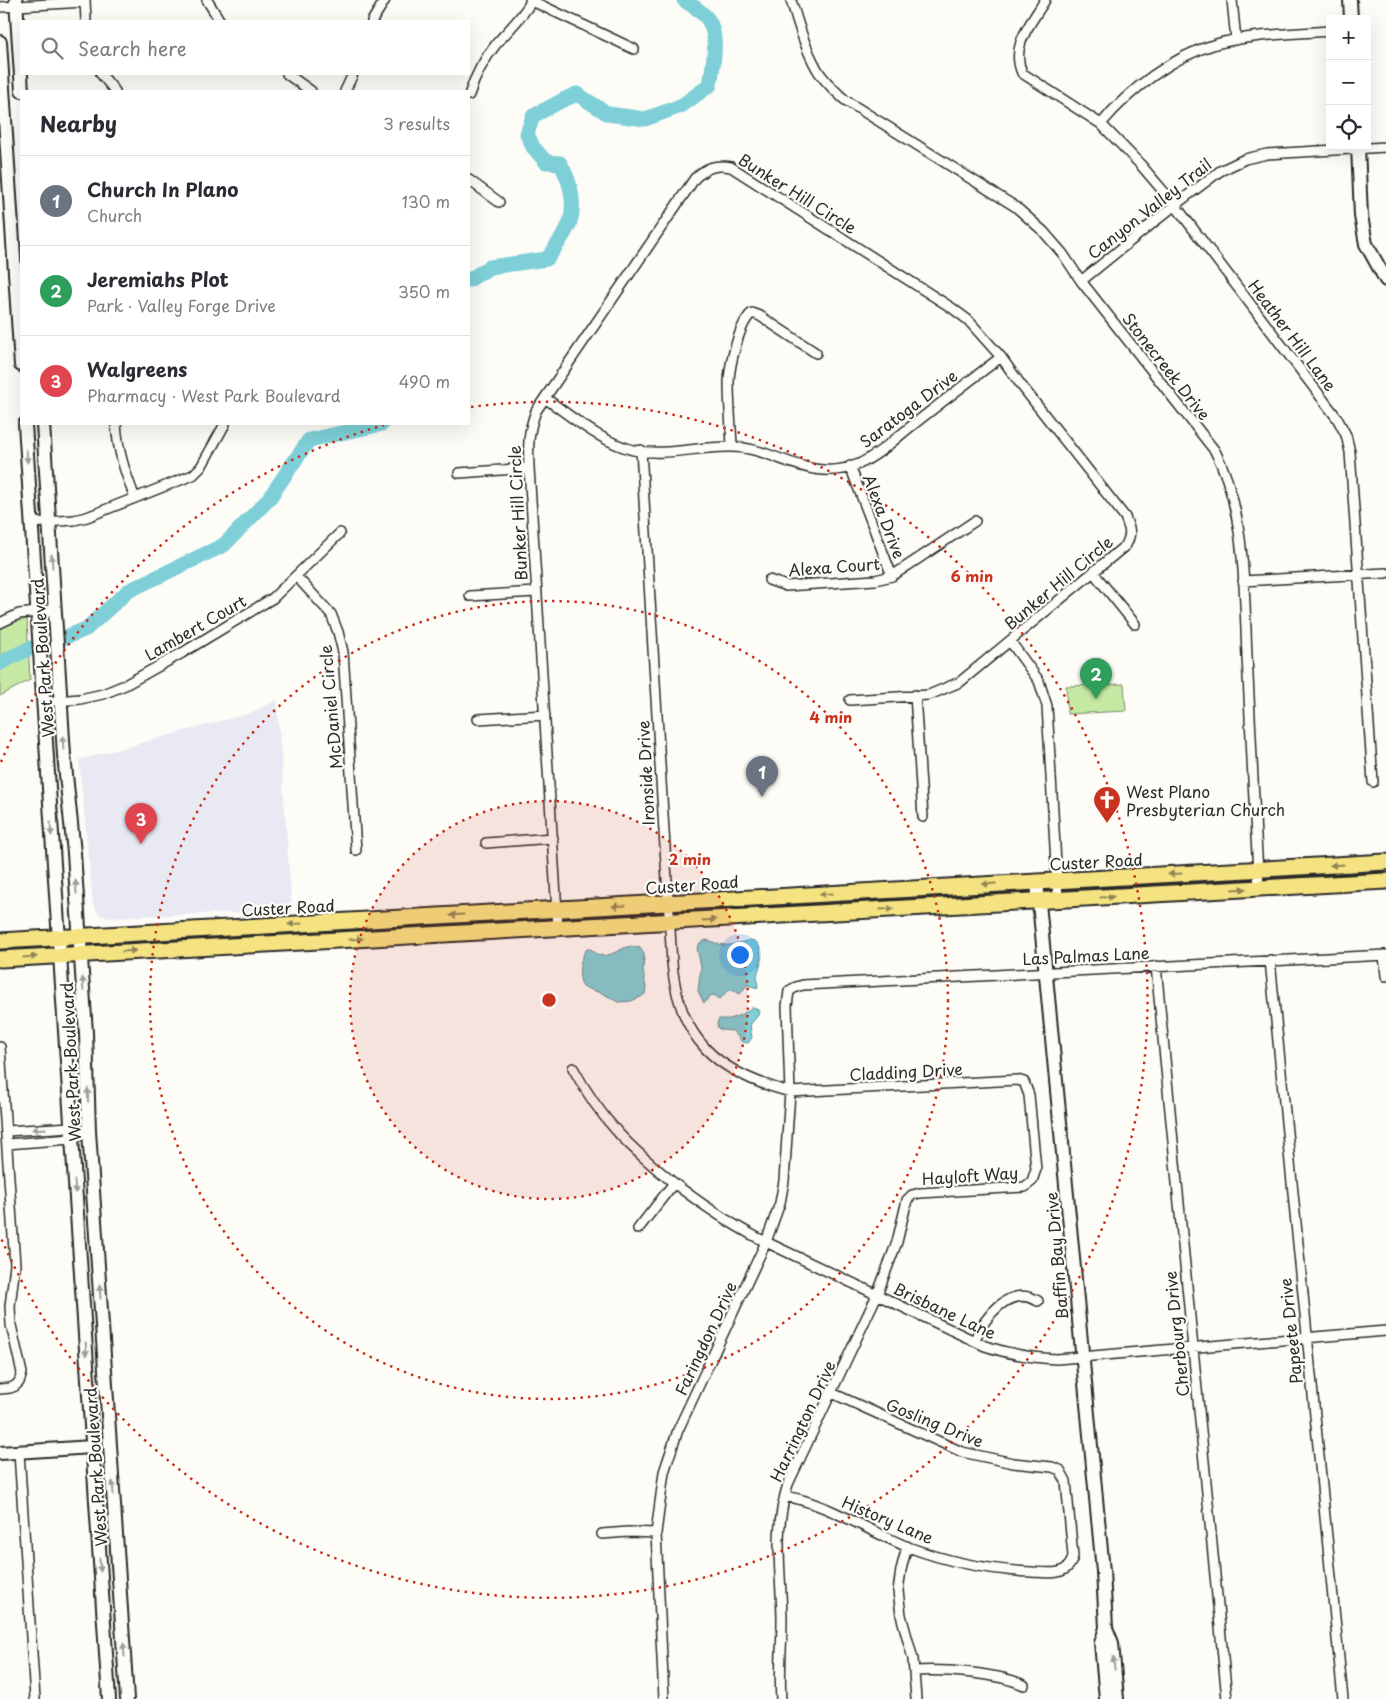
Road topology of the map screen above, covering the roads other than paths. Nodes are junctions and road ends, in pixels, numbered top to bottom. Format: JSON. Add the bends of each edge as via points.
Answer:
{"nodes":[{"id":1,"x":207,"y":0,"type":"edge"},
{"id":2,"x":384,"y":0,"type":"edge"},
{"id":3,"x":531,"y":0,"type":"edge"},
{"id":4,"x":791,"y":0,"type":"edge"},
{"id":5,"x":1045,"y":0,"type":"edge"},
{"id":6,"x":1232,"y":0,"type":"edge"},
{"id":7,"x":1350,"y":0,"type":"edge"},
{"id":8,"x":85,"y":1,"type":"edge"},
{"id":9,"x":16,"y":3,"type":"edge"},
{"id":10,"x":0,"y":7,"type":"edge"},
{"id":11,"x":1351,"y":15,"type":"edge"},
{"id":12,"x":86,"y":20,"type":"edge"},
{"id":13,"x":219,"y":20,"type":"edge"},
{"id":14,"x":373,"y":20,"type":"edge"},
{"id":15,"x":1326,"y":31,"type":"edge"},
{"id":16,"x":1236,"y":40,"type":"junction"},
{"id":17,"x":0,"y":42,"type":"edge"},
{"id":18,"x":634,"y":49,"type":"dead end"},
{"id":19,"x":20,"y":62,"type":"edge"},
{"id":20,"x":21,"y":75,"type":"edge"},
{"id":21,"x":102,"y":75,"type":"edge"},
{"id":22,"x":288,"y":75,"type":"edge"},
{"id":23,"x":353,"y":75,"type":"edge"},
{"id":24,"x":22,"y":90,"type":"edge"},
{"id":25,"x":114,"y":90,"type":"edge"},
{"id":26,"x":310,"y":90,"type":"edge"},
{"id":27,"x":345,"y":90,"type":"edge"},
{"id":28,"x":470,"y":92,"type":"edge"},
{"id":29,"x":1101,"y":124,"type":"junction"},
{"id":30,"x":1371,"y":147,"type":"edge"},
{"id":31,"x":1386,"y":147,"type":"edge"},
{"id":32,"x":1326,"y":149,"type":"edge"},
{"id":33,"x":1358,"y":150,"type":"edge"},
{"id":34,"x":470,"y":181,"type":"edge"},
{"id":35,"x":499,"y":202,"type":"dead end"},
{"id":36,"x":1175,"y":205,"type":"junction"},
{"id":37,"x":1386,"y":280,"type":"edge"},
{"id":38,"x":1081,"y":281,"type":"junction"},
{"id":39,"x":20,"y":350,"type":"edge"},
{"id":40,"x":816,"y":353,"type":"dead end"},
{"id":41,"x":1001,"y":357,"type":"junction"},
{"id":42,"x":545,"y":398,"type":"junction"},
{"id":43,"x":25,"y":425,"type":"edge"},
{"id":44,"x":43,"y":425,"type":"edge"},
{"id":45,"x":116,"y":425,"type":"edge"},
{"id":46,"x":225,"y":425,"type":"edge"},
{"id":47,"x":732,"y":446,"type":"junction"},
{"id":48,"x":641,"y":450,"type":"junction"},
{"id":49,"x":850,"y":466,"type":"junction"},
{"id":50,"x":529,"y":468,"type":"junction"},
{"id":51,"x":458,"y":473,"type":"dead end"},
{"id":52,"x":135,"y":498,"type":"junction"},
{"id":53,"x":975,"y":521,"type":"dead end"},
{"id":54,"x":49,"y":522,"type":"junction"},
{"id":55,"x":31,"y":523,"type":"junction"},
{"id":56,"x":340,"y":533,"type":"dead end"},
{"id":57,"x":1094,"y":572,"type":"junction"},
{"id":58,"x":1386,"y":573,"type":"edge"},
{"id":59,"x":1359,"y":575,"type":"junction"},
{"id":60,"x":296,"y":576,"type":"junction"},
{"id":61,"x":892,"y":576,"type":"junction"},
{"id":62,"x":769,"y":580,"type":"dead end"},
{"id":63,"x":1243,"y":581,"type":"junction"},
{"id":64,"x":536,"y":592,"type":"junction"},
{"id":65,"x":470,"y":596,"type":"dead end"},
{"id":66,"x":55,"y":610,"type":"junction"},
{"id":67,"x":37,"y":611,"type":"junction"},
{"id":68,"x":0,"y":623,"type":"edge"},
{"id":69,"x":1135,"y":624,"type":"dead end"},
{"id":70,"x":1010,"y":641,"type":"junction"},
{"id":71,"x":916,"y":695,"type":"junction"},
{"id":72,"x":850,"y":700,"type":"dead end"},
{"id":73,"x":61,"y":701,"type":"junction"},
{"id":74,"x":43,"y":702,"type":"junction"},
{"id":75,"x":545,"y":715,"type":"junction"},
{"id":76,"x":478,"y":719,"type":"dead end"},
{"id":77,"x":1373,"y":782,"type":"dead end"},
{"id":78,"x":68,"y":791,"type":"junction"},
{"id":79,"x":49,"y":792,"type":"junction"},
{"id":80,"x":923,"y":817,"type":"dead end"},
{"id":81,"x":553,"y":838,"type":"junction"},
{"id":82,"x":486,"y":843,"type":"dead end"},
{"id":83,"x":356,"y":850,"type":"dead end"},
{"id":84,"x":1386,"y":862,"type":"edge"},
{"id":85,"x":1258,"y":870,"type":"junction"},
{"id":86,"x":1057,"y":881,"type":"junction"},
{"id":87,"x":1386,"y":881,"type":"edge"},
{"id":88,"x":1037,"y":882,"type":"junction"},
{"id":89,"x":1259,"y":888,"type":"junction"},
{"id":90,"x":1058,"y":899,"type":"junction"},
{"id":91,"x":1039,"y":900,"type":"junction"},
{"id":92,"x":668,"y":903,"type":"junction"},
{"id":93,"x":557,"y":910,"type":"junction"},
{"id":94,"x":669,"y":922,"type":"junction"},
{"id":95,"x":558,"y":928,"type":"junction"},
{"id":96,"x":80,"y":936,"type":"junction"},
{"id":97,"x":58,"y":937,"type":"junction"},
{"id":98,"x":0,"y":941,"type":"edge"},
{"id":99,"x":81,"y":954,"type":"junction"},
{"id":100,"x":59,"y":955,"type":"junction"},
{"id":101,"x":1385,"y":955,"type":"edge"},
{"id":102,"x":0,"y":959,"type":"edge"},
{"id":103,"x":1270,"y":960,"type":"junction"},
{"id":104,"x":1156,"y":966,"type":"junction"},
{"id":105,"x":1045,"y":971,"type":"junction"},
{"id":106,"x":1386,"y":976,"type":"edge"},
{"id":107,"x":789,"y":991,"type":"joint"},
{"id":108,"x":0,"y":1047,"type":"edge"},
{"id":109,"x":573,"y":1068,"type":"dead end"},
{"id":110,"x":790,"y":1092,"type":"junction"},
{"id":111,"x":3,"y":1121,"type":"edge"},
{"id":112,"x":6,"y":1131,"type":"junction"},
{"id":113,"x":89,"y":1131,"type":"junction"},
{"id":114,"x":71,"y":1133,"type":"junction"},
{"id":115,"x":7,"y":1144,"type":"junction"},
{"id":116,"x":5,"y":1181,"type":"edge"},
{"id":117,"x":1032,"y":1181,"type":"joint"},
{"id":118,"x":674,"y":1183,"type":"junction"},
{"id":119,"x":909,"y":1198,"type":"joint"},
{"id":120,"x":638,"y":1230,"type":"dead end"},
{"id":121,"x":766,"y":1242,"type":"junction"},
{"id":122,"x":877,"y":1295,"type":"junction"},
{"id":123,"x":1038,"y":1301,"type":"dead end"},
{"id":124,"x":101,"y":1313,"type":"junction"},
{"id":125,"x":84,"y":1314,"type":"junction"},
{"id":126,"x":1386,"y":1331,"type":"edge"},
{"id":127,"x":1306,"y":1337,"type":"junction"},
{"id":128,"x":974,"y":1341,"type":"junction"},
{"id":129,"x":1192,"y":1348,"type":"junction"},
{"id":130,"x":1082,"y":1357,"type":"junction"},
{"id":131,"x":0,"y":1389,"type":"edge"},
{"id":132,"x":832,"y":1393,"type":"junction"},
{"id":133,"x":110,"y":1445,"type":"junction"},
{"id":134,"x":92,"y":1447,"type":"junction"},
{"id":135,"x":19,"y":1452,"type":"junction"},
{"id":136,"x":0,"y":1453,"type":"edge"},
{"id":137,"x":784,"y":1496,"type":"junction"},
{"id":138,"x":656,"y":1533,"type":"junction"},
{"id":139,"x":602,"y":1534,"type":"dead end"},
{"id":140,"x":907,"y":1546,"type":"junction"},
{"id":141,"x":1068,"y":1568,"type":"joint"},
{"id":142,"x":1106,"y":1628,"type":"junction"},
{"id":143,"x":914,"y":1671,"type":"junction"},
{"id":144,"x":1024,"y":1685,"type":"dead end"},
{"id":145,"x":36,"y":1699,"type":"edge"},
{"id":146,"x":109,"y":1699,"type":"edge"},
{"id":147,"x":127,"y":1699,"type":"edge"},
{"id":148,"x":664,"y":1699,"type":"edge"},
{"id":149,"x":781,"y":1699,"type":"edge"},
{"id":150,"x":916,"y":1699,"type":"edge"},
{"id":151,"x":1106,"y":1699,"type":"edge"},
{"id":152,"x":1117,"y":1699,"type":"edge"},
{"id":153,"x":1227,"y":1699,"type":"edge"},
{"id":154,"x":1343,"y":1699,"type":"edge"}],
"edges":[{"from":1,"to":13,"type":"street"},
{"from":2,"to":14,"type":"street"},
{"from":3,"to":18,"type":"street"},
{"from":3,"to":28,"type":"street","via":[[520,20],[483,63]]},
{"from":4,"to":38,"type":"street","name":"Stonecreek Drive","via":[[817,69],[830,86],[846,100],[1016,207],[1044,231]]},
{"from":5,"to":29,"type":"street","name":"Heather Hill Lane","via":[[1019,45],[1018,64],[1022,73]]},
{"from":6,"to":16,"type":"street"},
{"from":7,"to":11,"type":"main road"},
{"from":8,"to":9,"type":"street"},
{"from":8,"to":12,"type":"street"},
{"from":9,"to":10,"type":"street"},
{"from":9,"to":19,"type":"main road"},
{"from":15,"to":16,"type":"street"},
{"from":16,"to":29,"type":"street","via":[[1215,44],[1169,66],[1141,84]]},
{"from":17,"to":39,"type":"main road"},
{"from":20,"to":24,"type":"main road"},
{"from":21,"to":25,"type":"street"},
{"from":22,"to":26,"type":"street"},
{"from":23,"to":27,"type":"street"},
{"from":29,"to":36,"type":"street","name":"Heather Hill Lane"},
{"from":30,"to":31,"type":"street","name":"Canyon Valley Trail"},
{"from":32,"to":36,"type":"street","name":"Canyon Valley Trail","via":[[1245,159],[1220,171]]},
{"from":33,"to":37,"type":"main road","via":[[1360,216],[1366,244]]},
{"from":34,"to":35,"type":"street"},
{"from":36,"to":38,"type":"street","name":"Canyon Valley Trail"},
{"from":36,"to":59,"type":"street","name":"Heather Hill Lane","via":[[1346,435]]},
{"from":38,"to":63,"type":"street","name":"Stonecreek Drive","via":[[1215,451],[1230,486],[1236,512]]},
{"from":40,"to":47,"type":"street","via":[[760,316],[752,313],[747,317],[737,339],[729,381]]},
{"from":41,"to":42,"type":"street","name":"Bunker Hill Circle","via":[[968,320],[952,308],[731,167],[723,165],[706,169],[695,178]]},
{"from":41,"to":49,"type":"street","name":"Saratoga Drive","via":[[883,449]]},
{"from":41,"to":57,"type":"street","name":"Bunker Hill Circle","via":[[1125,518],[1131,535],[1126,545]]},
{"from":42,"to":48,"type":"street","name":"Saratoga Drive","via":[[592,431],[616,444]]},
{"from":42,"to":50,"type":"street","name":"Bunker Hill Circle","via":[[530,426],[527,442]]},
{"from":43,"to":55,"type":"main road","name":"West Park Boulevard","one_way":true},
{"from":44,"to":54,"type":"main road","name":"West Park Boulevard"},
{"from":45,"to":52,"type":"street","via":[[122,466]]},
{"from":46,"to":52,"type":"street","via":[[193,475]]},
{"from":47,"to":48,"type":"street","name":"Saratoga Drive","via":[[653,453]]},
{"from":47,"to":49,"type":"street","name":"Saratoga Drive","via":[[805,468],[832,470]]},
{"from":48,"to":92,"type":"street","name":"Ironside Drive"},
{"from":49,"to":61,"type":"street","name":"Alexa Drive"},
{"from":50,"to":51,"type":"street"},
{"from":50,"to":64,"type":"street","name":"Bunker Hill Circle"},
{"from":52,"to":54,"type":"street","via":[[86,518]]},
{"from":53,"to":61,"type":"street","name":"Alexa Court"},
{"from":54,"to":55,"type":"street"},
{"from":66,"to":54,"type":"main road","name":"West Park Boulevard","one_way":true},
{"from":55,"to":67,"type":"main road","name":"West Park Boulevard"},
{"from":56,"to":60,"type":"street","name":"Lambert Court"},
{"from":57,"to":69,"type":"street"},
{"from":57,"to":70,"type":"street","name":"Bunker Hill Circle"},
{"from":58,"to":59,"type":"street"},
{"from":59,"to":63,"type":"street"},
{"from":59,"to":77,"type":"street","name":"Heather Hill Lane"},
{"from":60,"to":73,"type":"street","name":"Lambert Court","via":[[254,611],[125,685],[103,694]]},
{"from":60,"to":83,"type":"street","name":"McDaniel Circle","via":[[331,614],[343,652]]},
{"from":61,"to":62,"type":"street","name":"Alexa Court","via":[[786,586]]},
{"from":63,"to":85,"type":"street","name":"Stonecreek Drive"},
{"from":64,"to":65,"type":"street"},
{"from":64,"to":75,"type":"street","name":"Bunker Hill Circle"},
{"from":66,"to":67,"type":"street"},
{"from":66,"to":73,"type":"main road","name":"West Park Boulevard"},
{"from":67,"to":68,"type":"street","via":[[19,614]]},
{"from":67,"to":74,"type":"main road","name":"West Park Boulevard"},
{"from":70,"to":71,"type":"street","name":"Bunker Hill Circle","via":[[960,682],[929,695]]},
{"from":70,"to":86,"type":"street","via":[[1036,676],[1047,706]]},
{"from":71,"to":72,"type":"street","name":"Bunker Hill Circle"},
{"from":71,"to":80,"type":"street"},
{"from":73,"to":74,"type":"street","name":"Lambert Court"},
{"from":78,"to":73,"type":"main road","name":"West Park Boulevard","one_way":true},
{"from":74,"to":79,"type":"main road","name":"West Park Boulevard"},
{"from":75,"to":76,"type":"street"},
{"from":75,"to":81,"type":"street","name":"Bunker Hill Circle"},
{"from":78,"to":79,"type":"main road"},
{"from":96,"to":78,"type":"main road","name":"West Park Boulevard","one_way":true},
{"from":79,"to":97,"type":"main road","name":"West Park Boulevard","one_way":true},
{"from":81,"to":82,"type":"street"},
{"from":81,"to":93,"type":"street","name":"Bunker Hill Circle"},
{"from":84,"to":85,"type":"main road","name":"Custer Road","one_way":true},
{"from":85,"to":86,"type":"main road","name":"Custer Road","one_way":true},
{"from":85,"to":89,"type":"street","name":"Stonecreek Drive"},
{"from":86,"to":88,"type":"main road","name":"Custer Road"},
{"from":86,"to":90,"type":"street"},
{"from":87,"to":89,"type":"main road"},
{"from":88,"to":91,"type":"main road","name":"Baffin Bay Drive"},
{"from":88,"to":92,"type":"main road","name":"Custer Road","one_way":true},
{"from":90,"to":89,"type":"main road","one_way":true},
{"from":90,"to":91,"type":"main road"},
{"from":94,"to":91,"type":"main road","one_way":true},
{"from":91,"to":105,"type":"main road","name":"Baffin Bay Drive"},
{"from":92,"to":93,"type":"main road","name":"Custer Road","one_way":true},
{"from":92,"to":94,"type":"street","name":"Ironside Drive"},
{"from":93,"to":95,"type":"street","name":"Bunker Hill Circle"},
{"from":93,"to":96,"type":"main road","name":"Custer Road","one_way":true},
{"from":94,"to":95,"type":"main road"},
{"from":94,"to":110,"type":"street","name":"Ironside Drive","via":[[674,982],[683,1014],[694,1033],[724,1065],[758,1083]]},
{"from":99,"to":95,"type":"main road","one_way":true},
{"from":96,"to":97,"type":"main road","name":"Custer Road"},
{"from":96,"to":99,"type":"main road","name":"West Park Boulevard"},
{"from":97,"to":98,"type":"main road","name":"Custer Road"},
{"from":97,"to":100,"type":"main road","name":"West Park Boulevard"},
{"from":99,"to":100,"type":"main road"},
{"from":113,"to":99,"type":"main road","name":"West Park Boulevard","one_way":true},
{"from":102,"to":100,"type":"main road","one_way":true},
{"from":100,"to":114,"type":"main road","name":"West Park Boulevard"},
{"from":101,"to":103,"type":"street","name":"Las Palmas Lane"},
{"from":101,"to":106,"type":"street"},
{"from":103,"to":104,"type":"street","name":"Las Palmas Lane"},
{"from":103,"to":127,"type":"street","name":"Papeete Drive"},
{"from":104,"to":105,"type":"street","name":"Las Palmas Lane"},
{"from":104,"to":129,"type":"street","name":"Cherbourg Drive"},
{"from":105,"to":107,"type":"street","name":"Las Palmas Lane","via":[[803,985]]},
{"from":105,"to":130,"type":"main road","name":"Baffin Bay Drive"},
{"from":107,"to":110,"type":"street","name":"Faringdon Drive"},
{"from":108,"to":111,"type":"street"},
{"from":109,"to":118,"type":"street","name":"Brisbane Lane","via":[[588,1095],[624,1141]]},
{"from":110,"to":117,"type":"street","name":"Cladding Drive","via":[[1024,1082],[1029,1094],[1036,1168]]},
{"from":110,"to":121,"type":"street","name":"Faringdon Drive","via":[[784,1181]]},
{"from":111,"to":112,"type":"street"},
{"from":114,"to":112,"type":"street","one_way":true},
{"from":112,"to":115,"type":"street"},
{"from":113,"to":114,"type":"street"},
{"from":124,"to":113,"type":"main road","name":"West Park Boulevard","one_way":true},
{"from":114,"to":115,"type":"street"},
{"from":114,"to":125,"type":"main road","name":"West Park Boulevard","one_way":true},
{"from":115,"to":116,"type":"street"},
{"from":116,"to":131,"type":"street","via":[[15,1265],[11,1325],[22,1373],[15,1386]]},
{"from":117,"to":119,"type":"street","name":"Hayloft Way","via":[[1025,1187],[920,1193]]},
{"from":118,"to":120,"type":"street"},
{"from":118,"to":121,"type":"street","name":"Brisbane Lane","via":[[738,1228]]},
{"from":119,"to":122,"type":"street","name":"Harrington Drive"},
{"from":121,"to":122,"type":"street","name":"Brisbane Lane"},
{"from":121,"to":138,"type":"street","name":"Faringdon Drive","via":[[678,1430],[664,1472]]},
{"from":122,"to":128,"type":"street","name":"Brisbane Lane"},
{"from":122,"to":132,"type":"street","name":"Harrington Drive"},
{"from":123,"to":128,"type":"street","via":[[1021,1296],[1000,1305],[987,1317]]},
{"from":124,"to":125,"type":"main road"},
{"from":124,"to":133,"type":"main road","name":"West Park Boulevard"},
{"from":125,"to":134,"type":"main road","name":"West Park Boulevard","one_way":true},
{"from":126,"to":127,"type":"street","name":"Brisbane Lane"},
{"from":127,"to":129,"type":"street","name":"Brisbane Lane"},
{"from":127,"to":154,"type":"street","name":"Papeete Drive"},
{"from":128,"to":130,"type":"street","name":"Brisbane Lane","via":[[1018,1356]]},
{"from":129,"to":130,"type":"street","name":"Brisbane Lane"},
{"from":129,"to":153,"type":"street","name":"Cherbourg Drive"},
{"from":130,"to":142,"type":"main road","name":"Baffin Bay Drive"},
{"from":132,"to":137,"type":"street","name":"Harrington Drive"},
{"from":132,"to":141,"type":"street","name":"Gosling Drive","via":[[962,1452],[1060,1470],[1066,1481],[1073,1556]]},
{"from":133,"to":134,"type":"street"},
{"from":147,"to":133,"type":"main road","name":"West Park Boulevard","one_way":true},
{"from":134,"to":135,"type":"main road"},
{"from":134,"to":146,"type":"main road","name":"West Park Boulevard","one_way":true},
{"from":135,"to":136,"type":"main road"},
{"from":135,"to":145,"type":"street"},
{"from":137,"to":140,"type":"street","name":"History Lane","via":[[817,1505]]},
{"from":137,"to":149,"type":"street","name":"Harrington Drive","via":[[778,1538]]},
{"from":138,"to":139,"type":"street"},
{"from":138,"to":148,"type":"street","name":"Faringdon Drive"},
{"from":140,"to":141,"type":"street","name":"History Lane","via":[[956,1561],[1012,1571],[1056,1573]]},
{"from":140,"to":143,"type":"street","via":[[901,1570],[899,1603]]},
{"from":142,"to":151,"type":"main road","name":"Baffin Bay Drive","via":[[1101,1643]]},
{"from":152,"to":142,"type":"main road","name":"Baffin Bay Drive","one_way":true,"via":[[1112,1643]]},
{"from":143,"to":144,"type":"street","via":[[950,1671],[1006,1679]]},
{"from":143,"to":150,"type":"street"}]}
